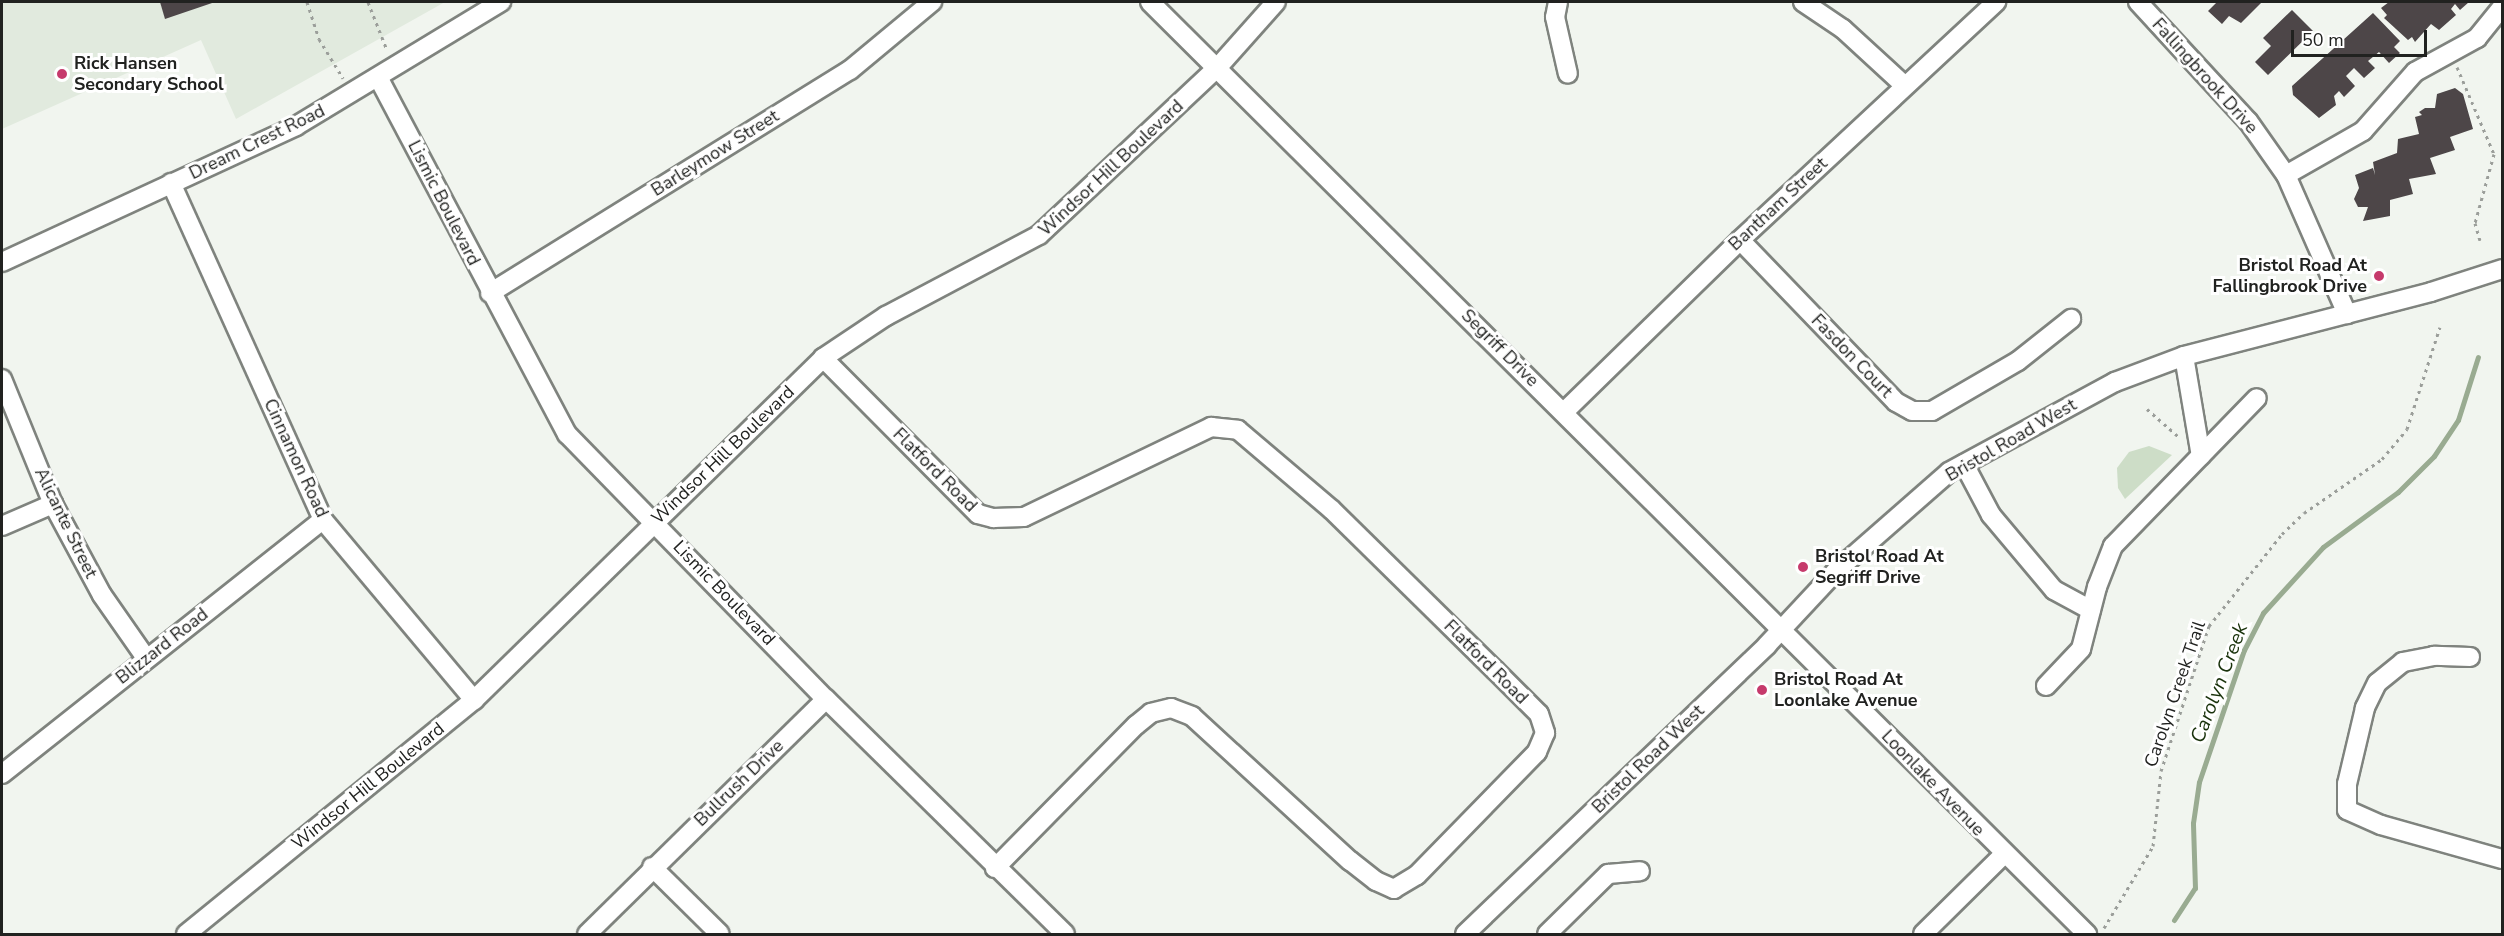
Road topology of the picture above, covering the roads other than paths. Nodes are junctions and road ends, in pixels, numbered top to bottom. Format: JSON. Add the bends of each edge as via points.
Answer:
{"nodes":[{"id":1,"x":501,"y":2,"type":"edge"},
{"id":2,"x":932,"y":2,"type":"edge"},
{"id":3,"x":1150,"y":2,"type":"edge"},
{"id":4,"x":1276,"y":2,"type":"edge"},
{"id":5,"x":1558,"y":2,"type":"edge"},
{"id":6,"x":1803,"y":2,"type":"edge"},
{"id":7,"x":1996,"y":2,"type":"edge"},
{"id":8,"x":2138,"y":2,"type":"edge"},
{"id":9,"x":2502,"y":6,"type":"edge"},
{"id":10,"x":1218,"y":68,"type":"junction"},
{"id":11,"x":1568,"y":74,"type":"dead end"},
{"id":12,"x":379,"y":79,"type":"junction"},
{"id":13,"x":1904,"y":85,"type":"junction"},
{"id":14,"x":2286,"y":175,"type":"junction"},
{"id":15,"x":171,"y":183,"type":"junction"},
{"id":16,"x":1740,"y":240,"type":"junction"},
{"id":17,"x":2,"y":262,"type":"edge"},
{"id":18,"x":2502,"y":269,"type":"edge"},
{"id":19,"x":490,"y":293,"type":"junction"},
{"id":20,"x":2347,"y":314,"type":"junction"},
{"id":21,"x":2071,"y":319,"type":"dead end"},
{"id":22,"x":2184,"y":356,"type":"junction"},
{"id":23,"x":823,"y":358,"type":"junction"},
{"id":24,"x":2,"y":379,"type":"edge"},
{"id":25,"x":2257,"y":398,"type":"dead end"},
{"id":26,"x":1564,"y":412,"type":"junction"},
{"id":27,"x":2201,"y":456,"type":"junction"},
{"id":28,"x":1964,"y":464,"type":"junction"},
{"id":29,"x":52,"y":504,"type":"junction"},
{"id":30,"x":323,"y":520,"type":"junction"},
{"id":31,"x":655,"y":521,"type":"junction"},
{"id":32,"x":2,"y":526,"type":"edge"},
{"id":33,"x":2091,"y":610,"type":"junction"},
{"id":34,"x":1782,"y":629,"type":"junction"},
{"id":35,"x":2470,"y":657,"type":"dead end"},
{"id":36,"x":146,"y":658,"type":"junction"},
{"id":37,"x":2046,"y":686,"type":"dead end"},
{"id":38,"x":826,"y":699,"type":"junction"},
{"id":39,"x":474,"y":700,"type":"junction"},
{"id":40,"x":2,"y":774,"type":"edge"},
{"id":41,"x":2003,"y":855,"type":"junction"},
{"id":42,"x":2502,"y":859,"type":"edge"},
{"id":43,"x":652,"y":867,"type":"junction"},
{"id":44,"x":995,"y":868,"type":"junction"},
{"id":45,"x":1640,"y":870,"type":"dead end"},
{"id":46,"x":2096,"y":931,"type":"edge"},
{"id":47,"x":186,"y":934,"type":"edge"},
{"id":48,"x":587,"y":934,"type":"edge"},
{"id":49,"x":720,"y":934,"type":"edge"},
{"id":50,"x":1065,"y":934,"type":"edge"},
{"id":51,"x":1465,"y":934,"type":"edge"},
{"id":52,"x":1547,"y":934,"type":"edge"},
{"id":53,"x":1923,"y":934,"type":"edge"}],
"edges":[{"from":1,"to":12,"type":"street","name":"Dream Crest Road"},
{"from":2,"to":19,"type":"street","name":"Barleymow Street","via":[[850,70]]},
{"from":3,"to":10,"type":"street"},
{"from":4,"to":10,"type":"street","name":"Windsor Hill Boulevard"},
{"from":5,"to":11,"type":"street","via":[[1555,18]]},
{"from":6,"to":13,"type":"street","via":[[1843,29]]},
{"from":7,"to":13,"type":"street","name":"Bantham Street"},
{"from":8,"to":14,"type":"street","name":"Fallingbrook Drive","via":[[2248,121]]},
{"from":9,"to":14,"type":"street","via":[[2478,38],[2415,72],[2363,131]]},
{"from":10,"to":23,"type":"street","name":"Windsor Hill Boulevard","via":[[1039,235],[886,316]]},
{"from":10,"to":26,"type":"street","name":"Segriff Drive"},
{"from":12,"to":15,"type":"street","name":"Dream Crest Road","via":[[261,144]]},
{"from":12,"to":19,"type":"street","name":"Lismic Boulevard"},
{"from":13,"to":16,"type":"street","name":"Bantham Street"},
{"from":14,"to":20,"type":"street","name":"Fallingbrook Drive"},
{"from":15,"to":17,"type":"street","name":"Dream Crest Road"},
{"from":15,"to":30,"type":"street","name":"Cinnamon Road"},
{"from":16,"to":21,"type":"street","name":"Fasdon Court","via":[[1896,402],[1911,411],[1932,411],[2018,361]]},
{"from":16,"to":26,"type":"street","name":"Bantham Street"},
{"from":18,"to":20,"type":"street","name":"Bristol Road West"},
{"from":19,"to":31,"type":"street","name":"Lismic Boulevard","via":[[567,434]]},
{"from":20,"to":22,"type":"street","name":"Bristol Road West"},
{"from":22,"to":27,"type":"street"},
{"from":22,"to":28,"type":"street","name":"Bristol Road West","via":[[2115,382]]},
{"from":23,"to":31,"type":"street","name":"Windsor Hill Boulevard"},
{"from":23,"to":44,"type":"street","name":"Flatford Road","via":[[978,514],[993,518],[1024,517],[1211,427],[1238,430],[1332,510],[1486,661],[1539,714],[1545,734],[1537,752],[1465,826],[1417,875],[1394,889],[1350,861],[1192,716],[1171,708],[1151,713],[1136,725]]},
{"from":24,"to":29,"type":"street","name":"Alicante Street"},
{"from":25,"to":27,"type":"street"},
{"from":26,"to":34,"type":"street","name":"Segriff Drive"},
{"from":27,"to":33,"type":"street","via":[[2113,546]]},
{"from":28,"to":33,"type":"street","via":[[1991,515],[2054,590]]},
{"from":28,"to":34,"type":"street","name":"Bristol Road West","via":[[1949,472],[1836,571]]},
{"from":29,"to":32,"type":"street"},
{"from":29,"to":36,"type":"street","name":"Alicante Street","via":[[102,595]]},
{"from":30,"to":36,"type":"street","name":"Blizzard Road"},
{"from":30,"to":39,"type":"street","name":"Cinnamon Road"},
{"from":31,"to":38,"type":"street","name":"Lismic Boulevard"},
{"from":31,"to":39,"type":"street","name":"Windsor Hill Boulevard"},
{"from":33,"to":37,"type":"street","via":[[2081,649]]},
{"from":34,"to":41,"type":"street","name":"Loonlake Avenue"},
{"from":34,"to":51,"type":"street","name":"Bristol Road West"},
{"from":35,"to":42,"type":"street","via":[[2434,656],[2403,662],[2377,683],[2365,708],[2348,784],[2347,810],[2381,825]]},
{"from":36,"to":40,"type":"street","name":"Blizzard Road"},
{"from":38,"to":43,"type":"street","name":"Bullrush Drive"},
{"from":38,"to":44,"type":"street","name":"Lismic Boulevard"},
{"from":39,"to":47,"type":"street","name":"Windsor Hill Boulevard"},
{"from":41,"to":46,"type":"street","name":"Loonlake Avenue"},
{"from":41,"to":53,"type":"street"},
{"from":43,"to":48,"type":"street","name":"Bullrush Drive"},
{"from":43,"to":49,"type":"street"},
{"from":44,"to":50,"type":"street","name":"Lismic Boulevard"},
{"from":45,"to":52,"type":"street","via":[[1608,874]]}]}
